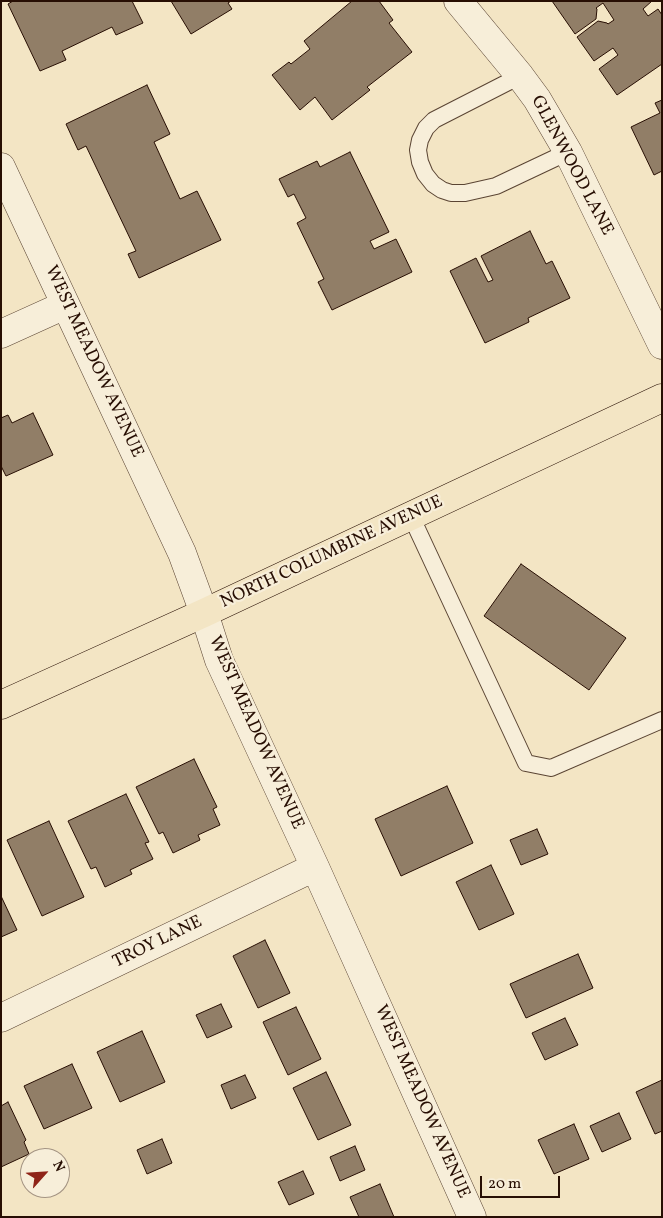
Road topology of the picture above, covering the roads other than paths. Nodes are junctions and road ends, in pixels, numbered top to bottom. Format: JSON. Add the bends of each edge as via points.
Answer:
{"nodes":[{"id":1,"x":458,"y":1,"type":"edge"},
{"id":2,"x":520,"y":76,"type":"junction"},
{"id":3,"x":568,"y":152,"type":"junction"},
{"id":4,"x":1,"y":167,"type":"edge"},
{"id":5,"x":66,"y":304,"type":"junction"},
{"id":6,"x":1,"y":334,"type":"edge"},
{"id":7,"x":662,"y":345,"type":"edge"},
{"id":8,"x":662,"y":398,"type":"edge"},
{"id":9,"x":411,"y":516,"type":"junction"},
{"id":10,"x":204,"y":613,"type":"junction"},
{"id":11,"x":1,"y":705,"type":"edge"},
{"id":12,"x":662,"y":720,"type":"edge"},
{"id":13,"x":315,"y":867,"type":"junction"},
{"id":14,"x":1,"y":1018,"type":"edge"},
{"id":15,"x":472,"y":1217,"type":"edge"}],
"edges":[{"from":1,"to":2,"type":"street","name":"GLENWOOD LANE"},
{"from":2,"to":3,"type":"street","name":"GLENWOOD LANE"},
{"from":2,"to":3,"type":"lane","via":[[434,120],[426,128],[418,150],[425,174],[442,190],[465,193],[496,186]]},
{"from":3,"to":7,"type":"street","name":"GLENWOOD LANE"},
{"from":4,"to":5,"type":"street","name":"WEST MEADOW AVENUE"},
{"from":5,"to":6,"type":"street"},
{"from":5,"to":10,"type":"street","name":"WEST MEADOW AVENUE","via":[[182,553]]},
{"from":8,"to":9,"type":"main road","name":"NORTH COLUMBINE AVENUE"},
{"from":9,"to":10,"type":"main road","name":"NORTH COLUMBINE AVENUE"},
{"from":9,"to":12,"type":"lane","via":[[526,763],[551,768]]},
{"from":10,"to":11,"type":"main road","name":"NORTH COLUMBINE AVENUE"},
{"from":10,"to":13,"type":"street","name":"WEST MEADOW AVENUE","via":[[219,660]]},
{"from":13,"to":14,"type":"street","name":"TROY LANE"},
{"from":13,"to":15,"type":"street","name":"WEST MEADOW AVENUE"}]}
